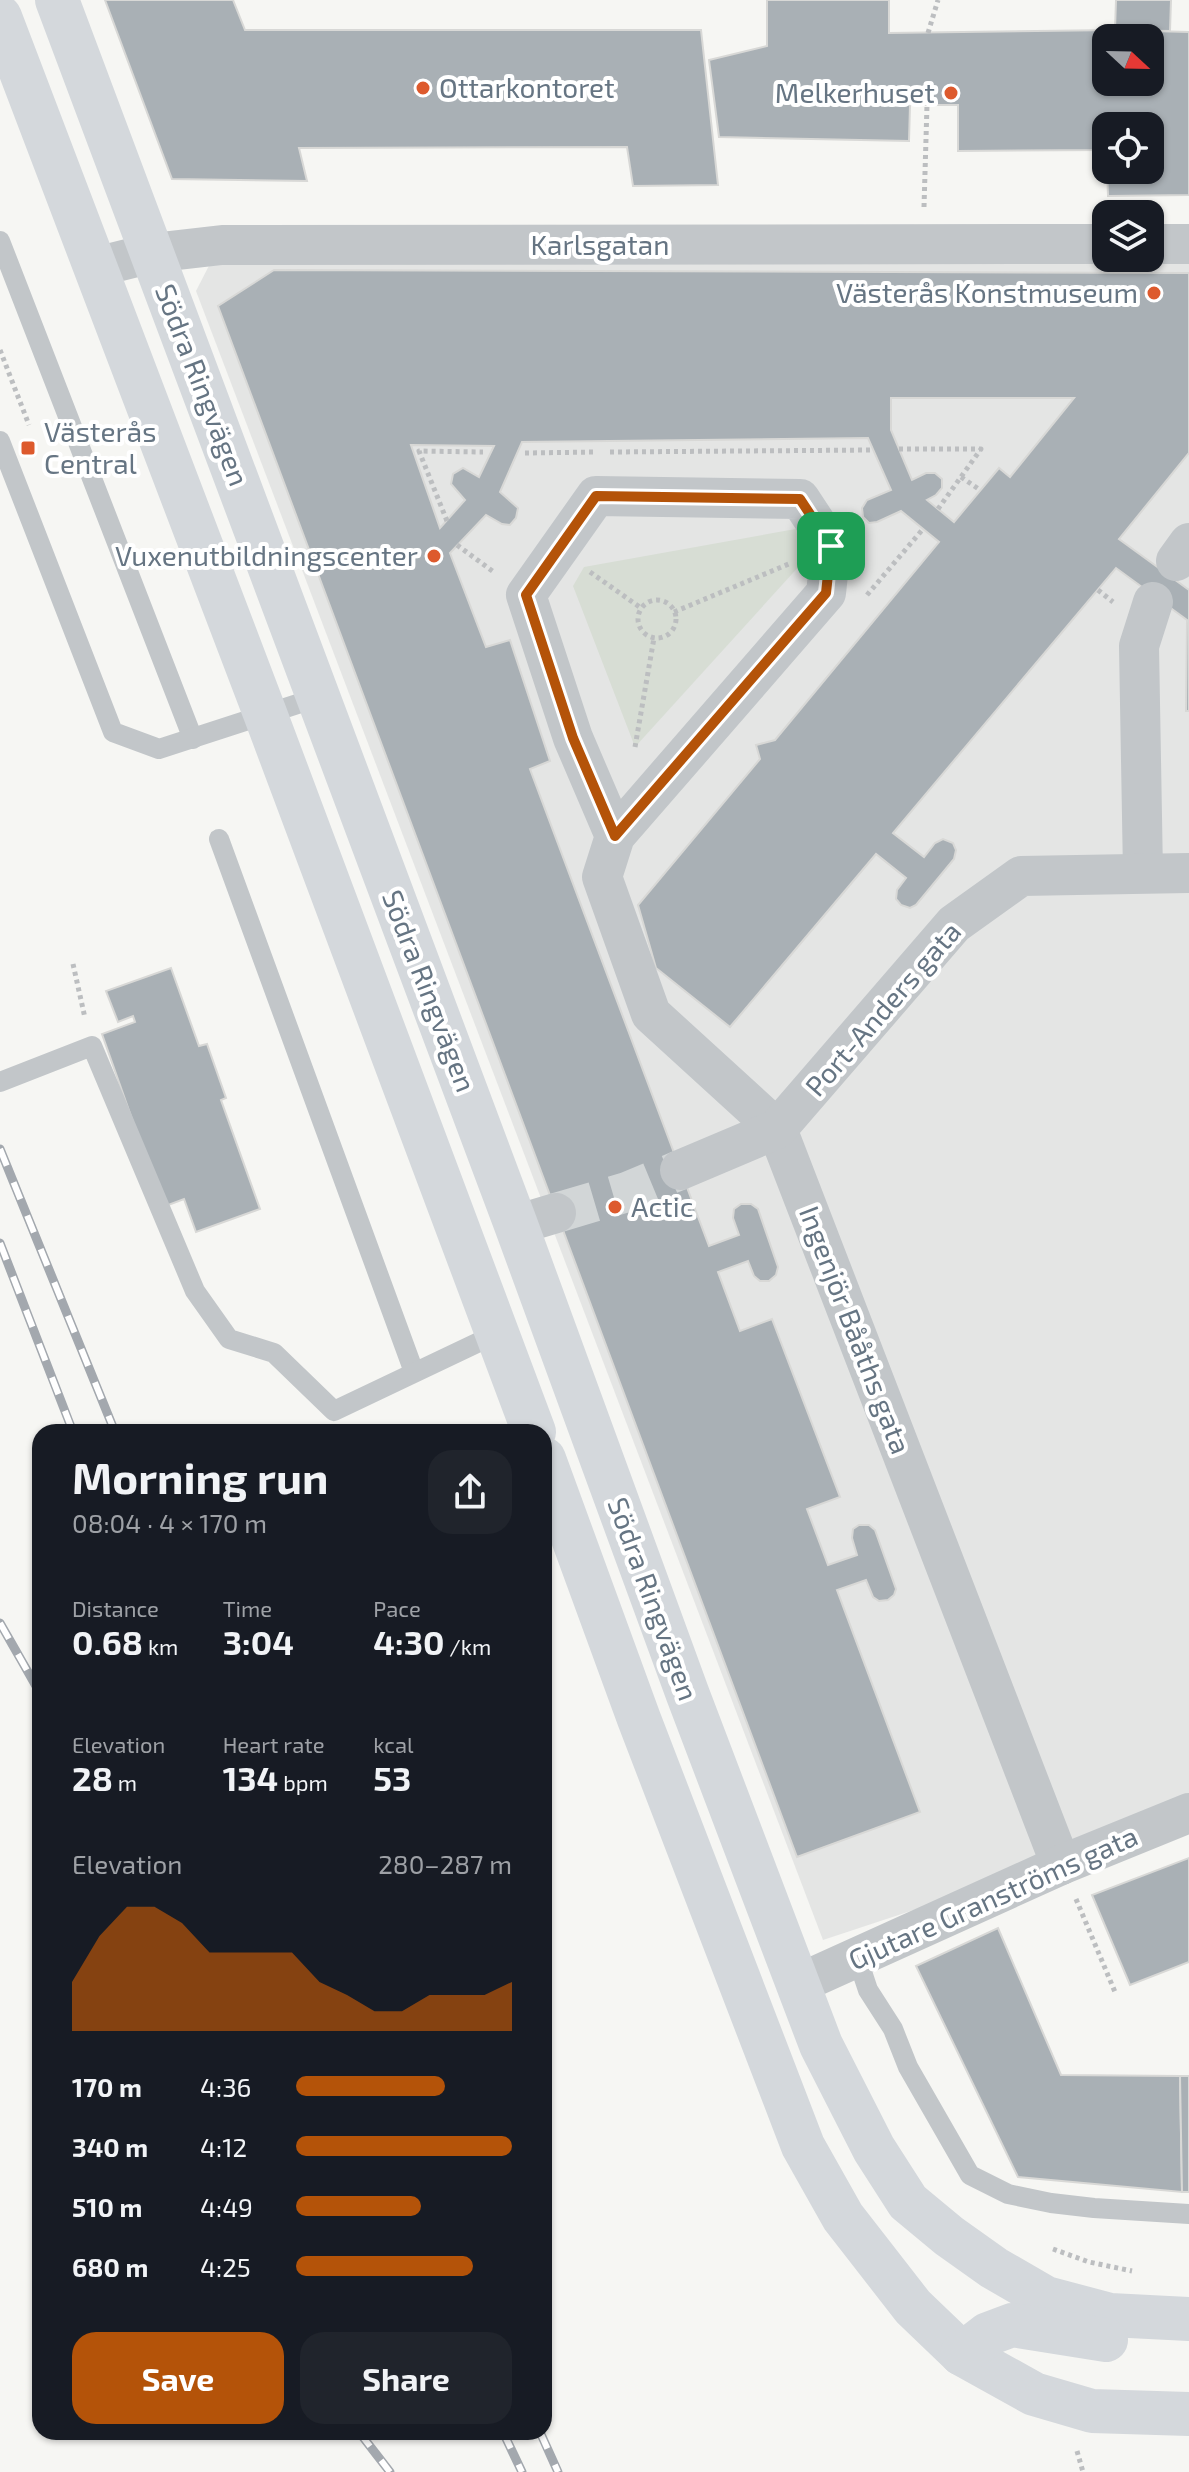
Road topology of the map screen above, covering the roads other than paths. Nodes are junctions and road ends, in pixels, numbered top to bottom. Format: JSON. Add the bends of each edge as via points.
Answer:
{"nodes":[{"id":1,"x":57,"y":0,"type":"edge"},
{"id":2,"x":0,"y":17,"type":"edge"},
{"id":3,"x":0,"y":241,"type":"edge"},
{"id":4,"x":1092,"y":244,"type":"edge"},
{"id":5,"x":1164,"y":244,"type":"edge"},
{"id":6,"x":1189,"y":244,"type":"edge"},
{"id":7,"x":152,"y":253,"type":"junction"},
{"id":8,"x":96,"y":267,"type":"junction"},
{"id":9,"x":0,"y":441,"type":"edge"},
{"id":10,"x":1153,"y":602,"type":"dead end"},
{"id":11,"x":319,"y":697,"type":"junction"},
{"id":12,"x":266,"y":716,"type":"junction"},
{"id":13,"x":193,"y":739,"type":"junction"},
{"id":14,"x":615,"y":836,"type":"junction"},
{"id":15,"x":219,"y":839,"type":"dead end"},
{"id":16,"x":1143,"y":873,"type":"junction"},
{"id":17,"x":1189,"y":873,"type":"edge"},
{"id":18,"x":0,"y":1082,"type":"edge"},
{"id":19,"x":777,"y":1129,"type":"junction"},
{"id":20,"x":680,"y":1170,"type":"tunnel mouth"},
{"id":21,"x":536,"y":1219,"type":"junction"},
{"id":22,"x":468,"y":1250,"type":"junction"},
{"id":23,"x":498,"y":1333,"type":"junction"},
{"id":24,"x":414,"y":1372,"type":"junction"},
{"id":25,"x":531,"y":1424,"type":"edge"},
{"id":26,"x":552,"y":1480,"type":"edge"},
{"id":27,"x":1189,"y":1813,"type":"edge"},
{"id":28,"x":1061,"y":1865,"type":"junction"},
{"id":29,"x":857,"y":1957,"type":"junction"},
{"id":30,"x":798,"y":1984,"type":"junction"},
{"id":31,"x":749,"y":2007,"type":"junction"},
{"id":32,"x":1189,"y":2214,"type":"edge"},
{"id":33,"x":1186,"y":2319,"type":"edge"},
{"id":34,"x":962,"y":2354,"type":"junction"},
{"id":35,"x":1189,"y":2414,"type":"edge"}],
"edges":[{"from":1,"to":7,"type":"main road","name":"Södra Ringvägen"},
{"from":2,"to":8,"type":"main road","name":"Södra Ringvägen"},
{"from":3,"to":13,"type":"lane"},
{"from":4,"to":7,"type":"street","name":"Karlsgatan","via":[[222,245]]},
{"from":5,"to":6,"type":"street"},
{"from":7,"to":8,"type":"street","name":"Karlsgatan"},
{"from":7,"to":11,"type":"main road","name":"Södra Ringvägen"},
{"from":8,"to":12,"type":"main road","name":"Södra Ringvägen"},
{"from":9,"to":13,"type":"lane","via":[[113,732],[159,749]]},
{"from":10,"to":16,"type":"street","via":[[1139,646]]},
{"from":11,"to":12,"type":"lane"},
{"from":11,"to":21,"type":"main road","name":"Södra Ringvägen"},
{"from":12,"to":13,"type":"lane"},
{"from":12,"to":22,"type":"main road","name":"Södra Ringvägen"},
{"from":14,"to":14,"type":"street","name":"Ingenjör Bååths gata","via":[[573,738],[526,595],[596,496],[800,499],[831,546],[826,593]]},
{"from":14,"to":19,"type":"street","name":"Ingenjör Bååths gata","via":[[602,877],[651,1014]]},
{"from":15,"to":24,"type":"lane"},
{"from":16,"to":17,"type":"street","name":"Port-Anders gata"},
{"from":16,"to":19,"type":"street","name":"Port-Anders gata","via":[[1021,876],[954,924]]},
{"from":18,"to":24,"type":"lane","via":[[92,1046],[195,1291],[229,1339],[274,1353],[334,1411]]},
{"from":19,"to":20,"type":"street","name":"Port-Anders gata"},
{"from":19,"to":28,"type":"street","name":"Ingenjör Bååths gata"},
{"from":21,"to":22,"type":"main road"},
{"from":21,"to":30,"type":"main road","name":"Södra Ringvägen","via":[[688,1695]]},
{"from":22,"to":23,"type":"main road","name":"Södra Ringvägen"},
{"from":23,"to":24,"type":"lane"},
{"from":23,"to":25,"type":"main road","name":"Södra Ringvägen"},
{"from":26,"to":31,"type":"main road","name":"Södra Ringvägen"},
{"from":27,"to":28,"type":"street","name":"Gjutare Granströms gata"},
{"from":28,"to":29,"type":"street","name":"Gjutare Granströms gata"},
{"from":29,"to":30,"type":"street","name":"Gjutare Granströms gata"},
{"from":29,"to":32,"type":"lane","via":[[868,1990],[970,2175],[1008,2194],[1051,2203]]},
{"from":30,"to":31,"type":"main road"},
{"from":30,"to":33,"type":"main road","name":"Södra Ringvägen","via":[[821,2045],[874,2149],[908,2202],[960,2244],[1046,2298],[1110,2315]]},
{"from":31,"to":34,"type":"main road","name":"Södra Ringvägen","via":[[803,2146],[843,2217],[913,2307]]},
{"from":33,"to":34,"type":"main road","via":[[1154,2347],[1012,2325],[988,2334]]},
{"from":34,"to":35,"type":"main road","name":"Södra Ringvägen","via":[[1034,2394],[1092,2411]]}]}
